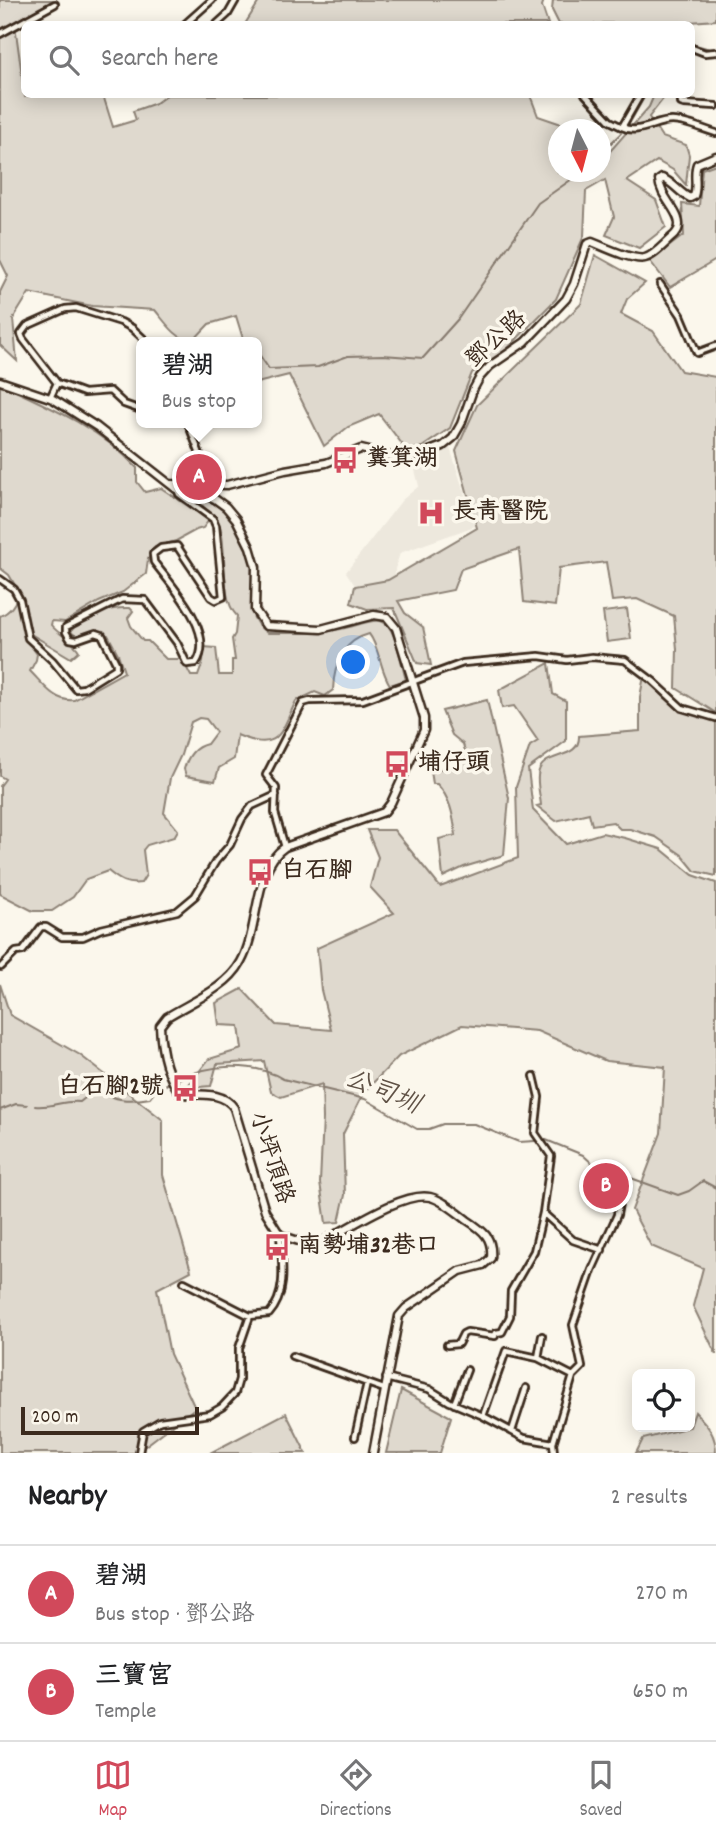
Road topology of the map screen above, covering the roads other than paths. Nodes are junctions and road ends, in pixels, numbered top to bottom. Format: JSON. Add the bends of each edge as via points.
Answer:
{"nodes":[{"id":1,"x":212,"y":0,"type":"edge"},
{"id":2,"x":236,"y":0,"type":"edge"},
{"id":3,"x":55,"y":4,"type":"dead end"},
{"id":4,"x":30,"y":21,"type":"edge"},
{"id":5,"x":188,"y":21,"type":"edge"},
{"id":6,"x":220,"y":21,"type":"edge"},
{"id":7,"x":21,"y":25,"type":"edge"},
{"id":8,"x":0,"y":34,"type":"edge"},
{"id":9,"x":695,"y":49,"type":"edge"},
{"id":10,"x":716,"y":52,"type":"edge"},
{"id":11,"x":589,"y":98,"type":"edge"},
{"id":12,"x":638,"y":98,"type":"edge"},
{"id":13,"x":681,"y":98,"type":"edge"},
{"id":14,"x":716,"y":106,"type":"edge"},
{"id":15,"x":622,"y":127,"type":"junction"},
{"id":16,"x":716,"y":133,"type":"edge"},
{"id":17,"x":716,"y":156,"type":"edge"},
{"id":18,"x":660,"y":284,"type":"dead end"},
{"id":19,"x":142,"y":337,"type":"edge"},
{"id":20,"x":716,"y":346,"type":"edge"},
{"id":21,"x":0,"y":381,"type":"edge"},
{"id":22,"x":57,"y":383,"type":"junction"},
{"id":23,"x":50,"y":398,"type":"junction"},
{"id":24,"x":136,"y":408,"type":"edge"},
{"id":25,"x":189,"y":428,"type":"edge"},
{"id":26,"x":204,"y":484,"type":"junction"},
{"id":27,"x":174,"y":486,"type":"junction"},
{"id":28,"x":0,"y":579,"type":"edge"},
{"id":29,"x":412,"y":682,"type":"junction"},
{"id":30,"x":716,"y":718,"type":"edge"},
{"id":31,"x":276,"y":795,"type":"junction"},
{"id":32,"x":285,"y":847,"type":"junction"},
{"id":33,"x":1,"y":967,"type":"edge"},
{"id":34,"x":534,"y":1076,"type":"dead end"},
{"id":35,"x":603,"y":1181,"type":"dead end"},
{"id":36,"x":543,"y":1213,"type":"junction"},
{"id":37,"x":279,"y":1235,"type":"junction"},
{"id":38,"x":602,"y":1250,"type":"junction"},
{"id":39,"x":184,"y":1282,"type":"dead end"},
{"id":40,"x":250,"y":1316,"type":"junction"},
{"id":41,"x":542,"y":1336,"type":"dead end"},
{"id":42,"x":447,"y":1345,"type":"dead end"},
{"id":43,"x":292,"y":1356,"type":"dead end"},
{"id":44,"x":538,"y":1358,"type":"junction"},
{"id":45,"x":467,"y":1370,"type":"dead end"},
{"id":46,"x":573,"y":1376,"type":"junction"},
{"id":47,"x":385,"y":1378,"type":"junction"},
{"id":48,"x":367,"y":1383,"type":"junction"},
{"id":49,"x":526,"y":1388,"type":"dead end"},
{"id":50,"x":384,"y":1389,"type":"junction"},
{"id":51,"x":454,"y":1404,"type":"junction"},
{"id":52,"x":483,"y":1416,"type":"junction"},
{"id":53,"x":512,"y":1432,"type":"junction"},
{"id":54,"x":355,"y":1437,"type":"dead end"},
{"id":55,"x":554,"y":1443,"type":"junction"},
{"id":56,"x":139,"y":1453,"type":"edge"},
{"id":57,"x":373,"y":1453,"type":"edge"},
{"id":58,"x":554,"y":1453,"type":"edge"}],
"edges":[{"from":1,"to":5,"type":"street"},
{"from":2,"to":6,"type":"street"},
{"from":3,"to":4,"type":"street"},
{"from":7,"to":8,"type":"street"},
{"from":9,"to":10,"type":"street"},
{"from":11,"to":15,"type":"street"},
{"from":12,"to":15,"type":"street"},
{"from":13,"to":14,"type":"street","via":[[684,104]]},
{"from":15,"to":16,"type":"street","via":[[640,129],[673,121]]},
{"from":17,"to":26,"type":"street","name":"鄧公路","via":[[697,164],[696,191],[690,198],[668,180],[659,180],[679,227],[651,255],[636,258],[587,244],[566,299],[525,342],[480,377],[461,424],[443,446],[402,459],[360,449],[308,467],[227,485]]},
{"from":18,"to":20,"type":"street","via":[[681,315],[697,353]]},
{"from":19,"to":22,"type":"street","via":[[121,322],[76,308],[27,326],[23,339]]},
{"from":21,"to":23,"type":"street"},
{"from":22,"to":23,"type":"street"},
{"from":22,"to":24,"type":"street","via":[[83,393],[110,391]]},
{"from":23,"to":27,"type":"street","via":[[97,427]]},
{"from":25,"to":26,"type":"street","via":[[201,457]]},
{"from":26,"to":27,"type":"street","name":"鄧公路"},
{"from":27,"to":28,"type":"street","via":[[216,526],[223,597],[211,597],[177,546],[153,554],[154,562],[196,620],[200,637],[196,663],[187,664],[145,600],[122,599],[66,627],[70,639],[102,635],[117,668],[76,689],[28,638],[20,600]]},
{"from":27,"to":29,"type":"street","via":[[215,499],[236,519],[256,567],[255,610],[266,626],[321,629],[374,615],[387,617],[396,628]]},
{"from":29,"to":30,"type":"street","via":[[463,663],[539,656],[625,660],[682,708]]},
{"from":29,"to":31,"type":"street","via":[[363,700],[303,704],[266,775]]},
{"from":29,"to":32,"type":"street","via":[[424,730],[391,803],[384,812]]},
{"from":31,"to":32,"type":"street","via":[[275,813]]},
{"from":31,"to":33,"type":"street","via":[[252,806],[195,896],[177,911],[83,937],[62,937],[41,927],[23,951]]},
{"from":32,"to":37,"type":"street","name":"小坪頂路","via":[[266,867],[242,961],[231,976],[160,1026],[165,1061],[181,1094],[222,1096],[234,1108],[265,1211]]},
{"from":34,"to":36,"type":"street","via":[[539,1097],[535,1133],[551,1156]]},
{"from":35,"to":38,"type":"street","via":[[622,1186],[617,1215]]},
{"from":36,"to":38,"type":"street","via":[[573,1240]]},
{"from":36,"to":42,"type":"street","via":[[534,1251],[511,1291],[510,1316],[502,1332],[495,1336],[467,1332],[458,1344]]},
{"from":37,"to":40,"type":"street","via":[[284,1276],[277,1305],[269,1314]]},
{"from":37,"to":47,"type":"street","name":"小坪頂路","via":[[320,1243],[400,1200],[417,1196],[442,1203],[490,1239],[491,1258],[483,1265],[460,1271],[399,1315]]},
{"from":38,"to":46,"type":"street","via":[[573,1325],[582,1367]]},
{"from":39,"to":40,"type":"street"},
{"from":40,"to":56,"type":"street","via":[[239,1348],[235,1393],[222,1408],[209,1414],[160,1421],[142,1431]]},
{"from":41,"to":44,"type":"street"},
{"from":43,"to":48,"type":"street"},
{"from":44,"to":46,"type":"street"},
{"from":44,"to":52,"type":"street","via":[[506,1351]]},
{"from":45,"to":51,"type":"street"},
{"from":46,"to":55,"type":"street"},
{"from":47,"to":50,"type":"street","name":"小坪頂路"},
{"from":47,"to":51,"type":"street","via":[[429,1389]]},
{"from":48,"to":50,"type":"street"},
{"from":48,"to":54,"type":"street"},
{"from":49,"to":53,"type":"street"},
{"from":50,"to":57,"type":"street","name":"小坪頂路"},
{"from":51,"to":52,"type":"street"},
{"from":52,"to":53,"type":"street"},
{"from":53,"to":55,"type":"street"},
{"from":55,"to":58,"type":"street"}]}
